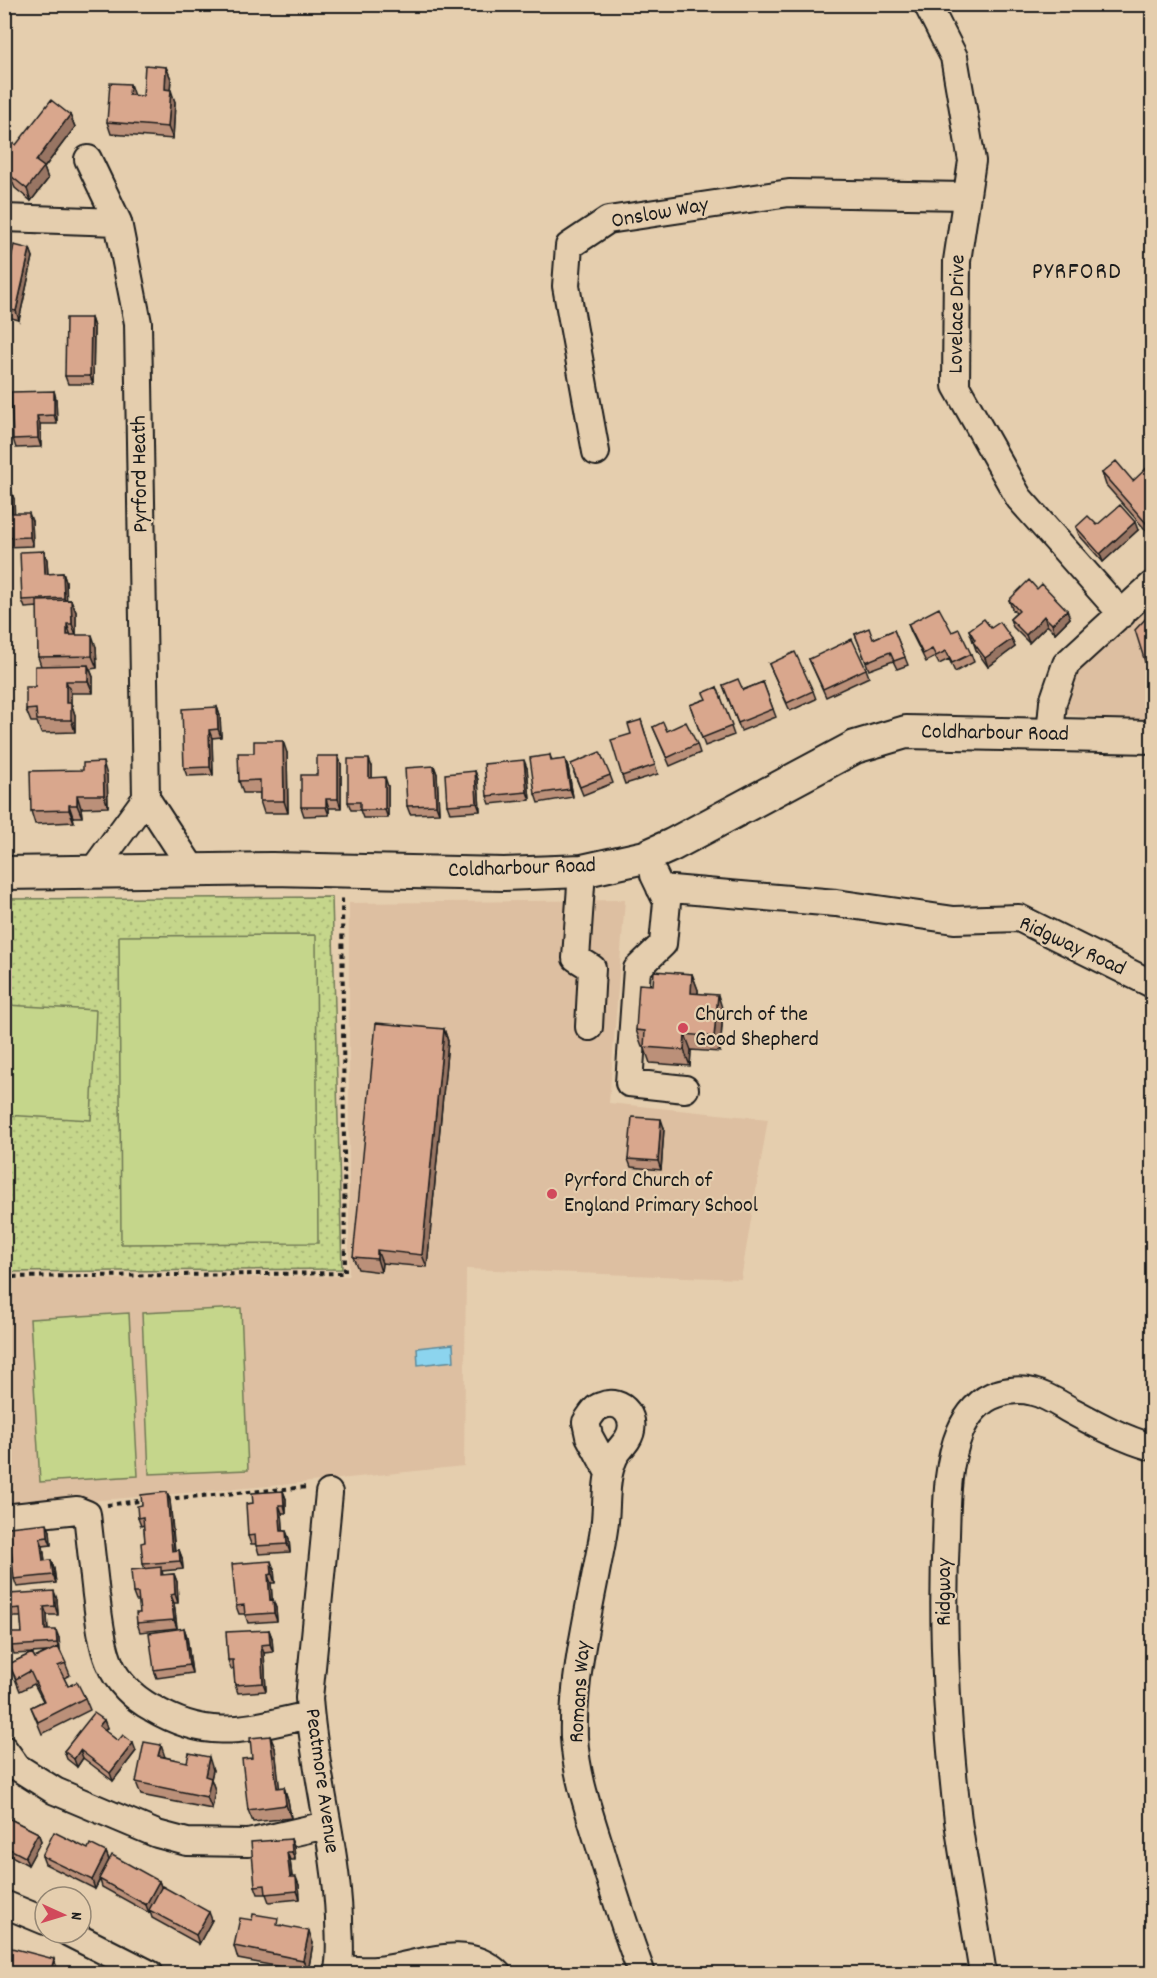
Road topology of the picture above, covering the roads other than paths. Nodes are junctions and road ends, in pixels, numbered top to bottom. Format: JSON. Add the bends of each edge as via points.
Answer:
{"nodes":[{"id":1,"x":927,"y":4,"type":"edge"},
{"id":2,"x":88,"y":159,"type":"dead end"},
{"id":3,"x":967,"y":196,"type":"junction"},
{"id":4,"x":4,"y":218,"type":"edge"},
{"id":5,"x":118,"y":222,"type":"junction"},
{"id":6,"x":596,"y":452,"type":"dead end"},
{"id":7,"x":1152,"y":585,"type":"edge"},
{"id":8,"x":1122,"y":614,"type":"junction"},
{"id":9,"x":1050,"y":735,"type":"junction"},
{"id":10,"x":1152,"y":737,"type":"edge"},
{"id":11,"x":146,"y":798,"type":"junction"},
{"id":12,"x":645,"y":857,"type":"junction"},
{"id":13,"x":192,"y":870,"type":"junction"},
{"id":14,"x":582,"y":871,"type":"junction"},
{"id":15,"x":92,"y":872,"type":"junction"},
{"id":16,"x":4,"y":873,"type":"edge"},
{"id":17,"x":660,"y":888,"type":"junction"},
{"id":18,"x":1152,"y":984,"type":"edge"},
{"id":19,"x":589,"y":1027,"type":"dead end"},
{"id":20,"x":685,"y":1089,"type":"dead end"},
{"id":21,"x":1152,"y":1447,"type":"edge"},
{"id":22,"x":609,"y":1473,"type":"dead end"},
{"id":23,"x":334,"y":1509,"type":"road end"},
{"id":24,"x":4,"y":1518,"type":"edge"},
{"id":25,"x":310,"y":1715,"type":"junction"},
{"id":26,"x":4,"y":1749,"type":"edge"},
{"id":27,"x":326,"y":1825,"type":"junction"},
{"id":28,"x":4,"y":1904,"type":"edge"},
{"id":29,"x":33,"y":1916,"type":"edge"},
{"id":30,"x":93,"y":1945,"type":"edge"},
{"id":31,"x":338,"y":1971,"type":"edge"},
{"id":32,"x":150,"y":1974,"type":"edge"},
{"id":33,"x":498,"y":1974,"type":"edge"},
{"id":34,"x":642,"y":1974,"type":"edge"},
{"id":35,"x":983,"y":1974,"type":"edge"}],
"edges":[{"from":1,"to":3,"type":"street","name":"Lovelace Drive","via":[[954,57],[972,161]]},
{"from":2,"to":5,"type":"street","name":"Pyrford Heath"},
{"from":3,"to":6,"type":"street","name":"Onslow Way","via":[[789,193],[608,220],[569,246],[566,286]]},
{"from":3,"to":8,"type":"street","name":"Lovelace Drive","via":[[957,261],[956,386],[1019,498]]},
{"from":4,"to":5,"type":"street"},
{"from":5,"to":11,"type":"street","name":"Pyrford Heath","via":[[138,323]]},
{"from":7,"to":8,"type":"street"},
{"from":8,"to":9,"type":"street","via":[[1066,664],[1053,702]]},
{"from":9,"to":10,"type":"main road","name":"Coldharbour Road"},
{"from":9,"to":12,"type":"main road","name":"Coldharbour Road","via":[[906,732],[855,747]]},
{"from":11,"to":13,"type":"street"},
{"from":11,"to":15,"type":"street"},
{"from":12,"to":14,"type":"main road","name":"Coldharbour Road"},
{"from":12,"to":17,"type":"street"},
{"from":13,"to":14,"type":"main road","name":"Coldharbour Road","via":[[504,874]]},
{"from":13,"to":15,"type":"main road","name":"Coldharbour Road"},
{"from":14,"to":19,"type":"street","via":[[576,958],[592,968]]},
{"from":15,"to":16,"type":"main road","name":"Coldharbour Road"},
{"from":17,"to":18,"type":"street","name":"Ridgway Road","via":[[836,903],[954,921],[1019,918]]},
{"from":17,"to":20,"type":"street","via":[[667,902],[663,944],[637,969],[629,1083]]},
{"from":21,"to":35,"type":"street","name":"Ridgway","via":[[1106,1429],[1032,1391],[1016,1390],[985,1398],[971,1413],[955,1447],[946,1521],[945,1649],[958,1822]]},
{"from":22,"to":34,"type":"street","name":"Romans Way","via":[[574,1738],[588,1810]]},
{"from":23,"to":25,"type":"street","name":"Peatmore Avenue","via":[[311,1678]]},
{"from":24,"to":25,"type":"street","via":[[77,1510],[87,1514],[101,1539],[100,1624],[109,1662],[124,1686],[142,1703],[191,1727],[223,1731]]},
{"from":25,"to":27,"type":"street","name":"Peatmore Avenue"},
{"from":26,"to":27,"type":"street","via":[[17,1767],[55,1791],[157,1834],[187,1842],[248,1842]]},
{"from":27,"to":31,"type":"street","name":"Peatmore Avenue","via":[[338,1895]]},
{"from":28,"to":29,"type":"street"},
{"from":30,"to":32,"type":"street"},
{"from":31,"to":33,"type":"street","via":[[377,1970],[424,1960],[469,1957]]}]}
